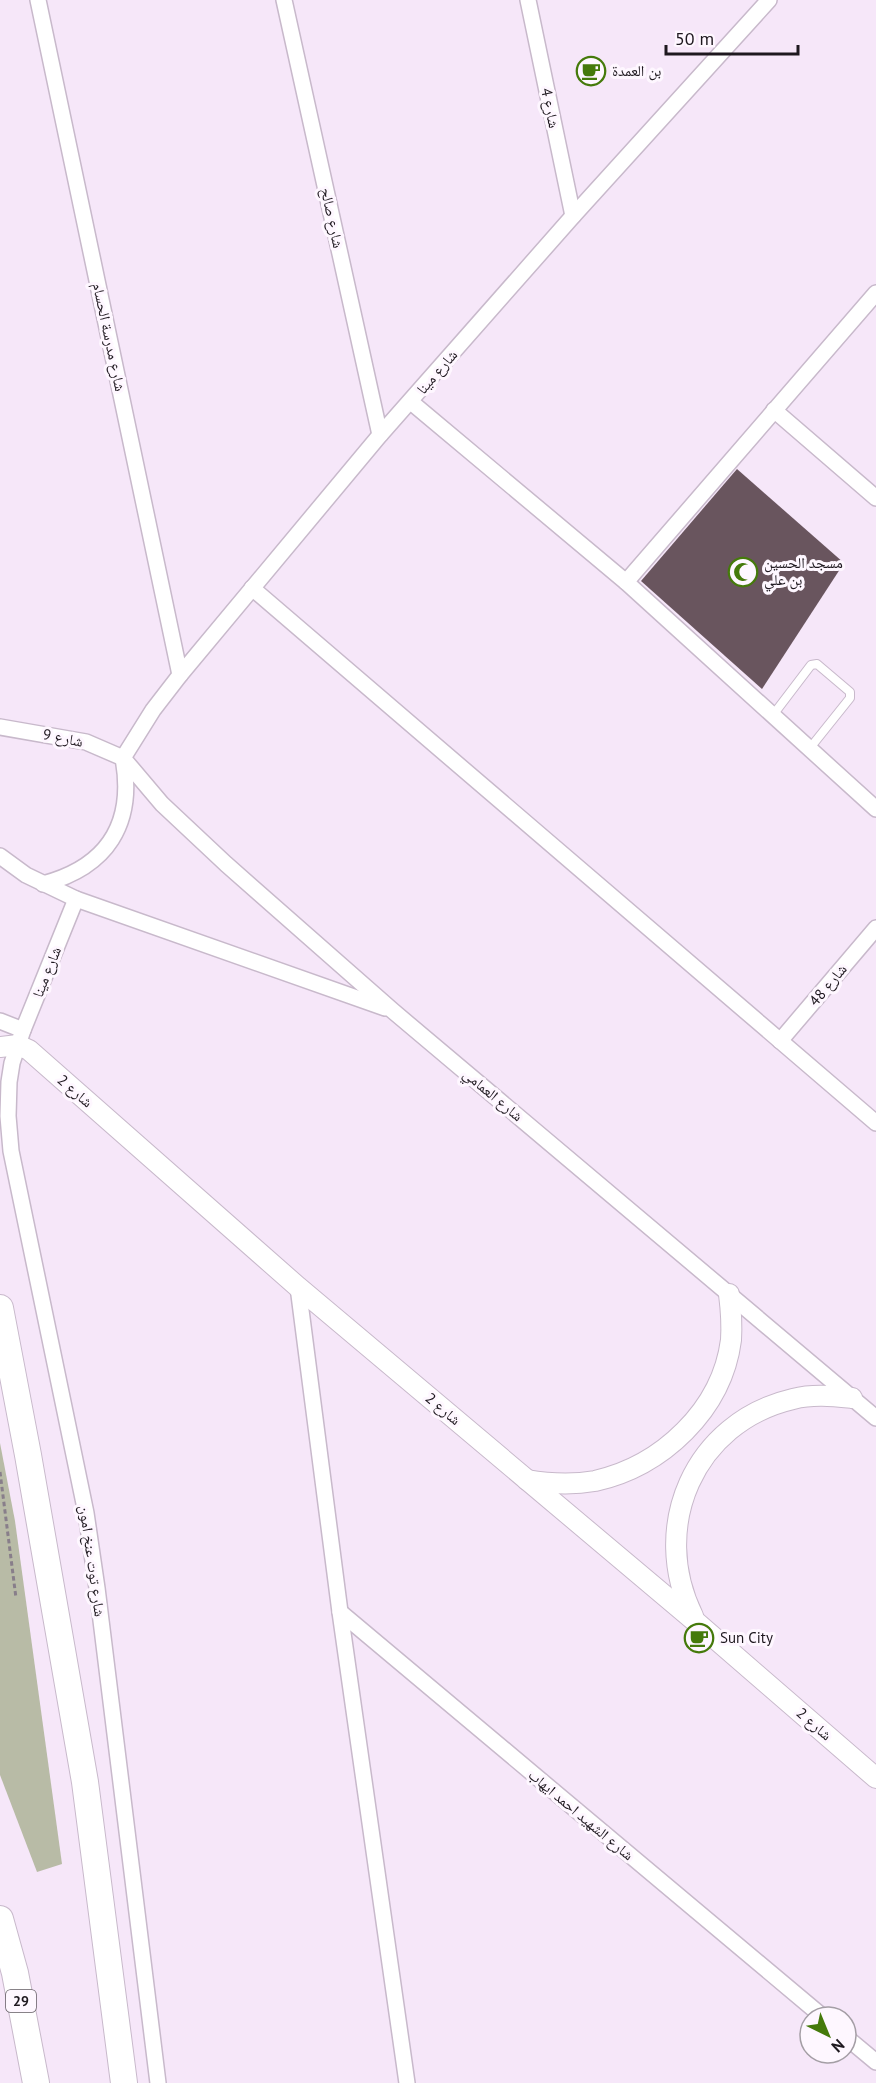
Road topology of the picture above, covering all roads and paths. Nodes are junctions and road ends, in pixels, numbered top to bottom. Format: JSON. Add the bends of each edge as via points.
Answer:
{"nodes":[{"id":1,"x":38,"y":0,"type":"edge"},
{"id":2,"x":284,"y":0,"type":"edge"},
{"id":3,"x":528,"y":0,"type":"edge"},
{"id":4,"x":769,"y":0,"type":"edge"},
{"id":5,"x":573,"y":216,"type":"junction"},
{"id":6,"x":876,"y":293,"type":"edge"},
{"id":7,"x":411,"y":402,"type":"junction"},
{"id":8,"x":774,"y":410,"type":"junction"},
{"id":9,"x":380,"y":435,"type":"junction"},
{"id":10,"x":876,"y":498,"type":"edge"},
{"id":11,"x":626,"y":582,"type":"junction"},
{"id":12,"x":252,"y":588,"type":"junction"},
{"id":13,"x":180,"y":675,"type":"junction"},
{"id":14,"x":773,"y":715,"type":"junction"},
{"id":15,"x":0,"y":727,"type":"edge"},
{"id":16,"x":810,"y":748,"type":"junction"},
{"id":17,"x":123,"y":758,"type":"junction"},
{"id":18,"x":876,"y":808,"type":"edge"},
{"id":19,"x":0,"y":856,"type":"edge"},
{"id":20,"x":43,"y":884,"type":"junction"},
{"id":21,"x":76,"y":899,"type":"junction"},
{"id":22,"x":876,"y":928,"type":"edge"},
{"id":23,"x":393,"y":1011,"type":"junction"},
{"id":24,"x":0,"y":1021,"type":"edge"},
{"id":25,"x":780,"y":1041,"type":"junction"},
{"id":26,"x":10,"y":1044,"type":"edge"},
{"id":27,"x":876,"y":1123,"type":"edge"},
{"id":28,"x":298,"y":1287,"type":"junction"},
{"id":29,"x":729,"y":1294,"type":"junction"},
{"id":30,"x":0,"y":1308,"type":"edge"},
{"id":31,"x":852,"y":1398,"type":"junction"},
{"id":32,"x":876,"y":1418,"type":"edge"},
{"id":33,"x":0,"y":1472,"type":"edge"},
{"id":34,"x":527,"y":1480,"type":"junction"},
{"id":35,"x":2,"y":1490,"type":"edge"},
{"id":36,"x":16,"y":1598,"type":"dead end"},
{"id":37,"x":340,"y":1612,"type":"junction"},
{"id":38,"x":696,"y":1622,"type":"junction"},
{"id":39,"x":876,"y":1778,"type":"edge"},
{"id":40,"x":0,"y":1919,"type":"edge"},
{"id":41,"x":809,"y":2005,"type":"edge"},
{"id":42,"x":858,"y":2047,"type":"edge"},
{"id":43,"x":876,"y":2062,"type":"edge"},
{"id":44,"x":36,"y":2083,"type":"edge"},
{"id":45,"x":124,"y":2083,"type":"edge"},
{"id":46,"x":158,"y":2083,"type":"edge"},
{"id":47,"x":407,"y":2083,"type":"edge"}],
"edges":[{"from":1,"to":13,"type":"street","name":"شارع مدرسة الحسام"},
{"from":2,"to":9,"type":"street","name":"شارع صالح"},
{"from":3,"to":5,"type":"street","name":"شارع 4"},
{"from":4,"to":5,"type":"street","name":"شارع مينا"},
{"from":5,"to":7,"type":"street","name":"شارع مينا"},
{"from":6,"to":8,"type":"street"},
{"from":7,"to":9,"type":"street","name":"شارع مينا"},
{"from":7,"to":11,"type":"street"},
{"from":8,"to":10,"type":"street"},
{"from":8,"to":11,"type":"street"},
{"from":9,"to":12,"type":"street","name":"شارع مينا"},
{"from":11,"to":14,"type":"street"},
{"from":12,"to":13,"type":"street","name":"شارع مينا"},
{"from":12,"to":25,"type":"street"},
{"from":13,"to":17,"type":"street","name":"شارع مينا"},
{"from":14,"to":16,"type":"street"},
{"from":14,"to":16,"type":"lane","via":[[814,664],[850,692],[850,698]]},
{"from":15,"to":17,"type":"street","name":"شارع 9","via":[[86,742]]},
{"from":16,"to":18,"type":"street"},
{"from":17,"to":20,"type":"street","via":[[126,800],[112,839],[83,869]]},
{"from":17,"to":23,"type":"street","name":"شارع العمامي","via":[[162,804],[226,864]]},
{"from":19,"to":20,"type":"street"},
{"from":20,"to":21,"type":"street"},
{"from":21,"to":23,"type":"street"},
{"from":21,"to":26,"type":"street","name":"شارع مينا"},
{"from":22,"to":25,"type":"street","name":"شارع 48"},
{"from":23,"to":29,"type":"street","name":"شارع العمامي"},
{"from":24,"to":26,"type":"street"},
{"from":25,"to":27,"type":"street"},
{"from":26,"to":28,"type":"street","name":"شارع 2","via":[[29,1050]]},
{"from":26,"to":46,"type":"street","name":"شارع توت عنخ امون","via":[[11,1151],[86,1513]]},
{"from":28,"to":34,"type":"street","name":"شارع 2"},
{"from":28,"to":37,"type":"street"},
{"from":29,"to":31,"type":"street","name":"شارع العمامي"},
{"from":29,"to":34,"type":"street","via":[[732,1317],[726,1363],[706,1405],[676,1440],[638,1466],[606,1478],[572,1484]]},
{"from":30,"to":45,"type":"main road","via":[[86,1782]]},
{"from":31,"to":32,"type":"street","name":"شارع العمامي"},
{"from":31,"to":38,"type":"street","via":[[823,1395],[765,1408],[716,1442],[698,1466],[678,1516],[675,1543],[677,1571]]},
{"from":33,"to":35,"type":"path"},
{"from":34,"to":38,"type":"street","name":"شارع 2"},
{"from":35,"to":36,"type":"path"},
{"from":37,"to":41,"type":"street","name":"شارع الشهيد احمد ايهاب"},
{"from":37,"to":47,"type":"street"},
{"from":38,"to":39,"type":"street","name":"شارع 2"},
{"from":40,"to":44,"type":"main road","number":"29","via":[[15,1973]]},
{"from":42,"to":43,"type":"street"}]}
